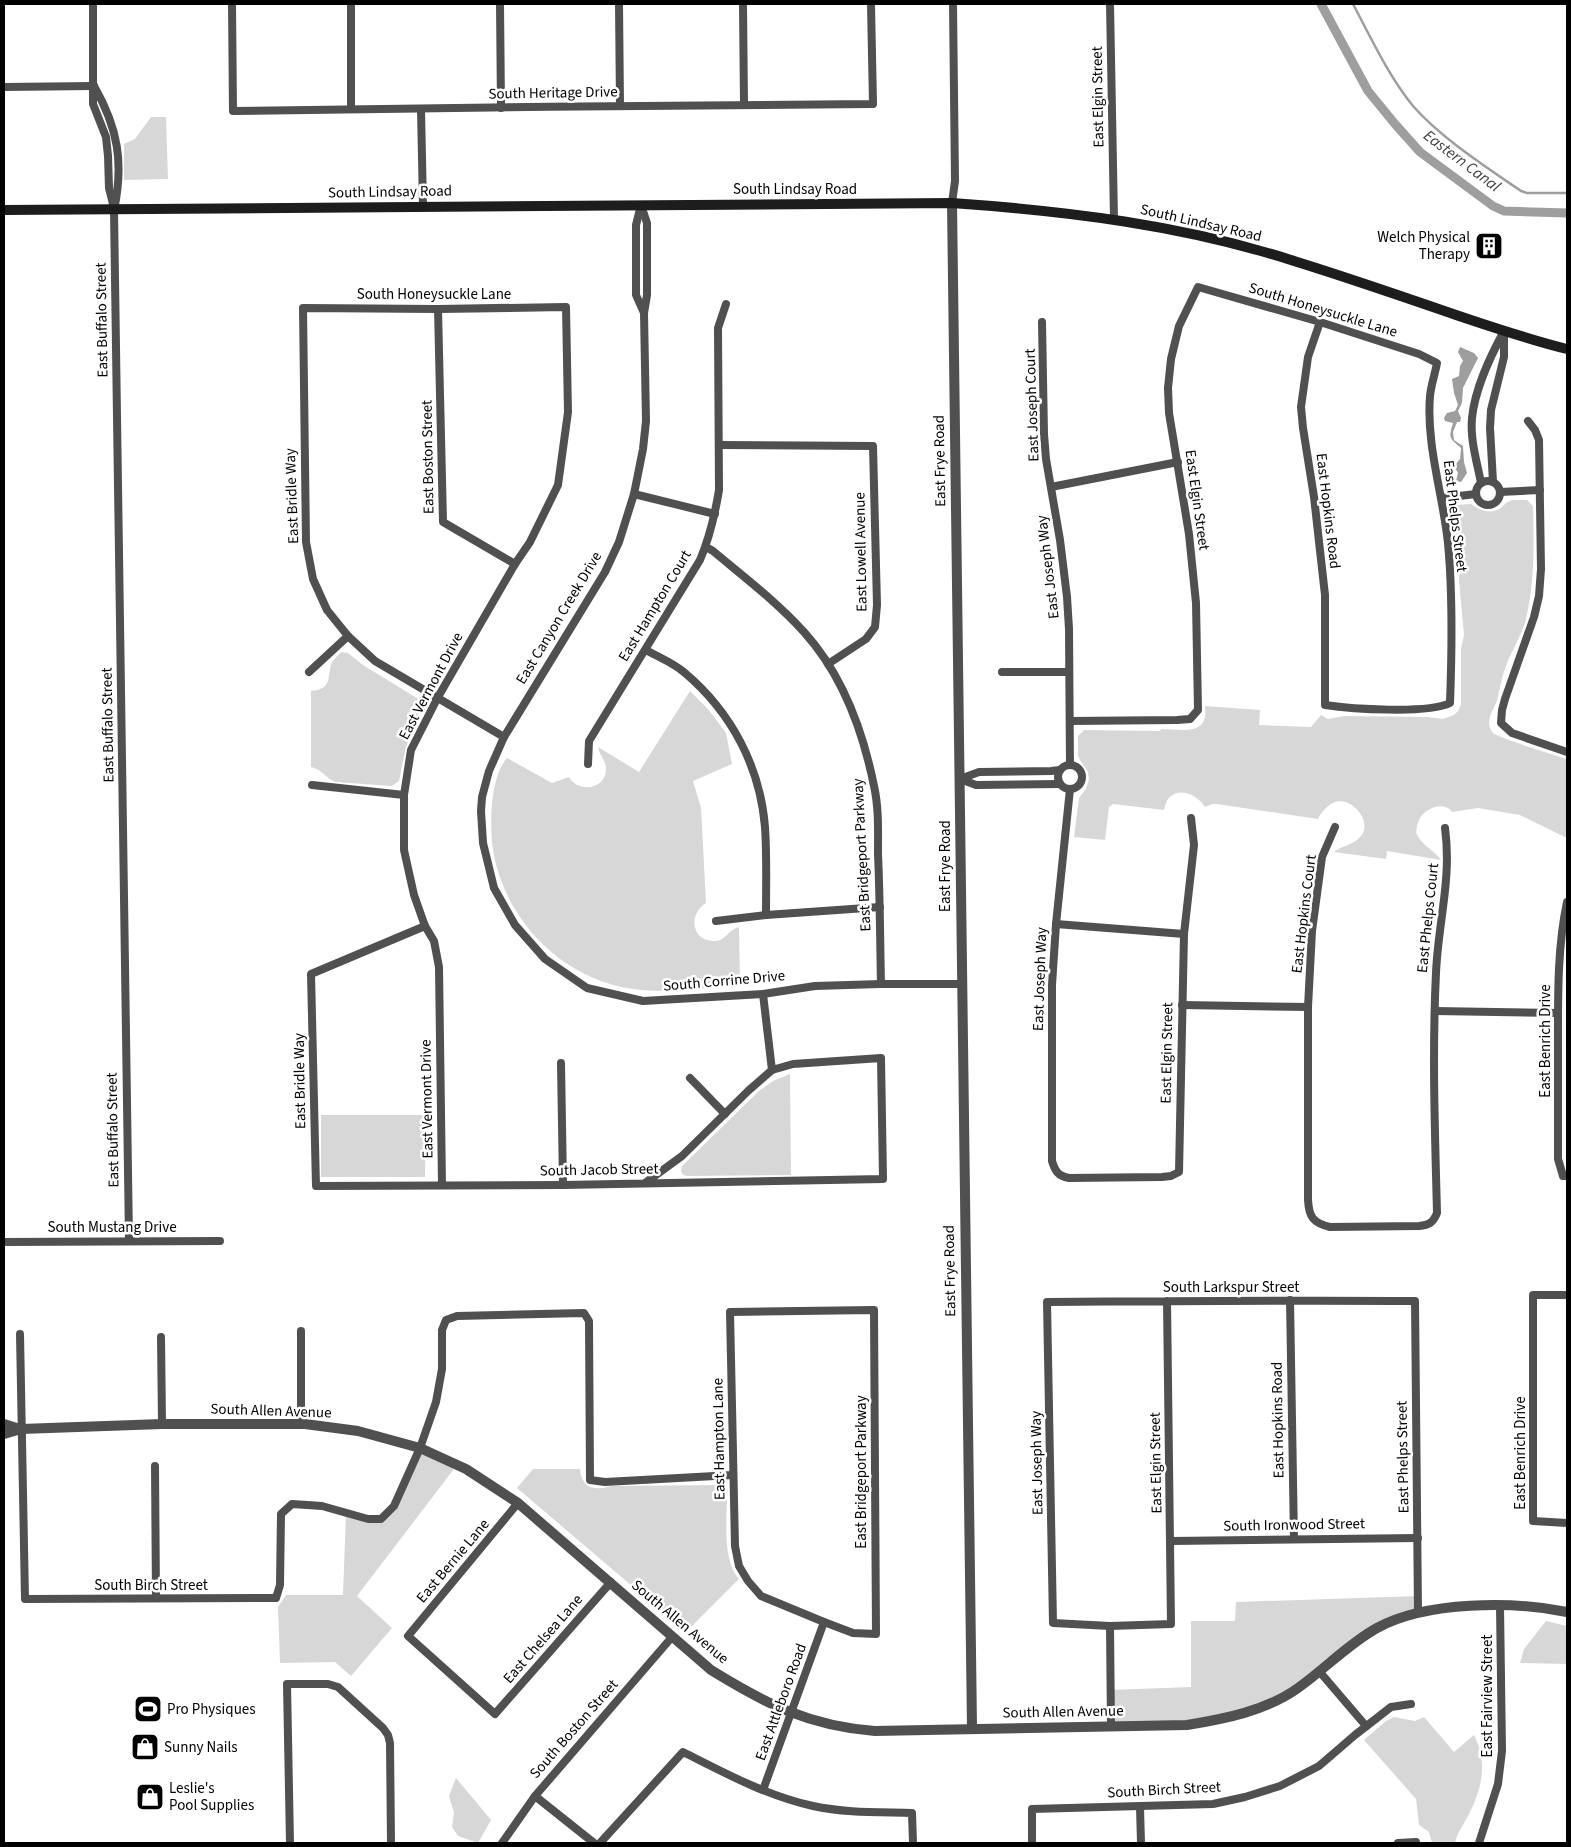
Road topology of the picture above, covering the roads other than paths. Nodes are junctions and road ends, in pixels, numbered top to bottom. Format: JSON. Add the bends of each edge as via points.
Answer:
{"nodes":[{"id":1,"x":93,"y":4,"type":"edge"},
{"id":2,"x":232,"y":4,"type":"edge"},
{"id":3,"x":351,"y":4,"type":"edge"},
{"id":4,"x":500,"y":4,"type":"edge"},
{"id":5,"x":619,"y":4,"type":"edge"},
{"id":6,"x":743,"y":4,"type":"edge"},
{"id":7,"x":872,"y":4,"type":"edge"},
{"id":8,"x":953,"y":4,"type":"edge"},
{"id":9,"x":1110,"y":4,"type":"edge"},
{"id":10,"x":94,"y":86,"type":"junction"},
{"id":11,"x":4,"y":87,"type":"edge"},
{"id":12,"x":744,"y":104,"type":"junction"},
{"id":13,"x":620,"y":105,"type":"junction"},
{"id":14,"x":501,"y":108,"type":"junction"},
{"id":15,"x":351,"y":109,"type":"junction"},
{"id":16,"x":421,"y":109,"type":"junction"},
{"id":17,"x":952,"y":203,"type":"junction"},
{"id":18,"x":423,"y":206,"type":"junction"},
{"id":19,"x":641,"y":206,"type":"junction"},
{"id":20,"x":4,"y":210,"type":"edge"},
{"id":21,"x":114,"y":210,"type":"junction"},
{"id":22,"x":1114,"y":219,"type":"junction"},
{"id":23,"x":1198,"y":287,"type":"joint"},
{"id":24,"x":726,"y":304,"type":"dead end"},
{"id":25,"x":566,"y":307,"type":"joint"},
{"id":26,"x":303,"y":308,"type":"joint"},
{"id":27,"x":438,"y":309,"type":"junction"},
{"id":28,"x":1042,"y":322,"type":"dead end"},
{"id":29,"x":1320,"y":322,"type":"junction"},
{"id":30,"x":1504,"y":331,"type":"junction"},
{"id":31,"x":1567,"y":349,"type":"edge"},
{"id":32,"x":1438,"y":363,"type":"joint"},
{"id":33,"x":1528,"y":421,"type":"dead end"},
{"id":34,"x":719,"y":445,"type":"junction"},
{"id":35,"x":1178,"y":462,"type":"junction"},
{"id":36,"x":1493,"y":482,"type":"junction"},
{"id":37,"x":1481,"y":483,"type":"junction"},
{"id":38,"x":1052,"y":486,"type":"junction"},
{"id":39,"x":1540,"y":490,"type":"junction"},
{"id":40,"x":1500,"y":492,"type":"junction"},
{"id":41,"x":634,"y":494,"type":"junction"},
{"id":42,"x":1476,"y":494,"type":"junction"},
{"id":43,"x":1442,"y":498,"type":"junction"},
{"id":44,"x":715,"y":514,"type":"junction"},
{"id":45,"x":706,"y":547,"type":"junction"},
{"id":46,"x":515,"y":564,"type":"junction"},
{"id":47,"x":348,"y":636,"type":"junction"},
{"id":48,"x":646,"y":650,"type":"junction"},
{"id":49,"x":828,"y":664,"type":"junction"},
{"id":50,"x":309,"y":672,"type":"dead end"},
{"id":51,"x":1002,"y":672,"type":"dead end"},
{"id":52,"x":1068,"y":672,"type":"junction"},
{"id":53,"x":438,"y":697,"type":"junction"},
{"id":54,"x":1450,"y":703,"type":"joint"},
{"id":55,"x":1070,"y":721,"type":"junction"},
{"id":56,"x":504,"y":737,"type":"junction"},
{"id":57,"x":1567,"y":752,"type":"edge"},
{"id":58,"x":588,"y":764,"type":"dead end"},
{"id":59,"x":1070,"y":765,"type":"junction"},
{"id":60,"x":1060,"y":770,"type":"junction"},
{"id":61,"x":960,"y":779,"type":"junction"},
{"id":62,"x":1060,"y":784,"type":"junction"},
{"id":63,"x":312,"y":785,"type":"dead end"},
{"id":64,"x":1070,"y":788,"type":"junction"},
{"id":65,"x":404,"y":795,"type":"junction"},
{"id":66,"x":1191,"y":818,"type":"dead end"},
{"id":67,"x":1335,"y":827,"type":"dead end"},
{"id":68,"x":1445,"y":828,"type":"dead end"},
{"id":69,"x":1567,"y":902,"type":"edge"},
{"id":70,"x":880,"y":907,"type":"junction"},
{"id":71,"x":766,"y":914,"type":"junction"},
{"id":72,"x":716,"y":921,"type":"dead end"},
{"id":73,"x":1056,"y":924,"type":"junction"},
{"id":74,"x":515,"y":925,"type":"joint"},
{"id":75,"x":425,"y":926,"type":"junction"},
{"id":76,"x":1184,"y":934,"type":"junction"},
{"id":77,"x":881,"y":984,"type":"junction"},
{"id":78,"x":961,"y":984,"type":"junction"},
{"id":79,"x":763,"y":994,"type":"junction"},
{"id":80,"x":1182,"y":1005,"type":"junction"},
{"id":81,"x":1308,"y":1007,"type":"junction"},
{"id":82,"x":1435,"y":1011,"type":"junction"},
{"id":83,"x":1558,"y":1013,"type":"junction"},
{"id":84,"x":561,"y":1063,"type":"dead end"},
{"id":85,"x":772,"y":1070,"type":"junction"},
{"id":86,"x":690,"y":1078,"type":"dead end"},
{"id":87,"x":725,"y":1114,"type":"junction"},
{"id":88,"x":1179,"y":1172,"type":"joint"},
{"id":89,"x":1567,"y":1176,"type":"edge"},
{"id":90,"x":645,"y":1183,"type":"junction"},
{"id":91,"x":442,"y":1185,"type":"junction"},
{"id":92,"x":563,"y":1185,"type":"junction"},
{"id":93,"x":316,"y":1186,"type":"joint"},
{"id":94,"x":129,"y":1240,"type":"junction"},
{"id":95,"x":220,"y":1241,"type":"dead end"},
{"id":96,"x":4,"y":1242,"type":"edge"},
{"id":97,"x":1567,"y":1295,"type":"edge"},
{"id":98,"x":1290,"y":1300,"type":"junction"},
{"id":99,"x":1167,"y":1301,"type":"junction"},
{"id":100,"x":1416,"y":1301,"type":"joint"},
{"id":101,"x":1047,"y":1302,"type":"joint"},
{"id":102,"x":874,"y":1310,"type":"joint"},
{"id":103,"x":301,"y":1331,"type":"dead end"},
{"id":104,"x":20,"y":1334,"type":"dead end"},
{"id":105,"x":161,"y":1336,"type":"dead end"},
{"id":106,"x":4,"y":1424,"type":"edge"},
{"id":107,"x":162,"y":1424,"type":"junction"},
{"id":108,"x":301,"y":1424,"type":"junction"},
{"id":109,"x":21,"y":1429,"type":"junction"},
{"id":110,"x":4,"y":1434,"type":"edge"},
{"id":111,"x":420,"y":1448,"type":"junction"},
{"id":112,"x":155,"y":1466,"type":"dead end"},
{"id":113,"x":733,"y":1475,"type":"junction"},
{"id":114,"x":518,"y":1503,"type":"junction"},
{"id":115,"x":1567,"y":1523,"type":"edge"},
{"id":116,"x":1418,"y":1538,"type":"junction"},
{"id":117,"x":1294,"y":1539,"type":"junction"},
{"id":118,"x":1171,"y":1540,"type":"junction"},
{"id":119,"x":611,"y":1582,"type":"junction"},
{"id":120,"x":156,"y":1598,"type":"junction"},
{"id":121,"x":1500,"y":1606,"type":"junction"},
{"id":122,"x":1418,"y":1612,"type":"junction"},
{"id":123,"x":1567,"y":1612,"type":"edge"},
{"id":124,"x":824,"y":1622,"type":"junction"},
{"id":125,"x":1110,"y":1626,"type":"junction"},
{"id":126,"x":672,"y":1637,"type":"junction"},
{"id":127,"x":1319,"y":1671,"type":"junction"},
{"id":128,"x":1411,"y":1704,"type":"dead end"},
{"id":129,"x":495,"y":1714,"type":"joint"},
{"id":130,"x":792,"y":1714,"type":"junction"},
{"id":131,"x":1111,"y":1726,"type":"junction"},
{"id":132,"x":1366,"y":1726,"type":"junction"},
{"id":133,"x":972,"y":1728,"type":"junction"},
{"id":134,"x":763,"y":1790,"type":"junction"},
{"id":135,"x":535,"y":1796,"type":"junction"},
{"id":136,"x":1140,"y":1807,"type":"junction"},
{"id":137,"x":1416,"y":1842,"type":"dead end"},
{"id":138,"x":290,"y":1843,"type":"edge"},
{"id":139,"x":391,"y":1843,"type":"edge"},
{"id":140,"x":502,"y":1843,"type":"edge"},
{"id":141,"x":594,"y":1843,"type":"edge"},
{"id":142,"x":600,"y":1843,"type":"edge"},
{"id":143,"x":912,"y":1843,"type":"edge"},
{"id":144,"x":1032,"y":1843,"type":"edge"},
{"id":145,"x":1141,"y":1843,"type":"edge"},
{"id":146,"x":1398,"y":1843,"type":"edge"},
{"id":147,"x":1479,"y":1843,"type":"edge"}],
"edges":[{"from":1,"to":10,"type":"street","name":"East Buffalo Street"},
{"from":2,"to":15,"type":"street","name":"South Heritage Drive","via":[[233,111]]},
{"from":3,"to":15,"type":"street"},
{"from":4,"to":14,"type":"street"},
{"from":5,"to":13,"type":"street"},
{"from":6,"to":12,"type":"street"},
{"from":7,"to":12,"type":"street","name":"South Heritage Drive","via":[[873,104]]},
{"from":8,"to":17,"type":"street","name":"East Frye Road","via":[[955,182]]},
{"from":9,"to":22,"type":"street","name":"East Elgin Street"},
{"from":10,"to":11,"type":"street"},
{"from":10,"to":21,"type":"street","name":"East Buffalo Street","via":[[93,104],[106,137],[109,188]]},
{"from":12,"to":13,"type":"street","name":"South Heritage Drive"},
{"from":13,"to":14,"type":"street","name":"South Heritage Drive"},
{"from":14,"to":16,"type":"street","name":"South Heritage Drive"},
{"from":15,"to":16,"type":"street","name":"South Heritage Drive"},
{"from":16,"to":18,"type":"street"},
{"from":17,"to":19,"type":"main road","name":"South Lindsay Road"},
{"from":17,"to":22,"type":"main road","name":"South Lindsay Road"},
{"from":17,"to":61,"type":"street","name":"East Frye Road"},
{"from":18,"to":19,"type":"main road","name":"South Lindsay Road"},
{"from":18,"to":21,"type":"main road","name":"South Lindsay Road"},
{"from":19,"to":41,"type":"street","name":"East Canyon Creek Drive","via":[[636,225],[636,296],[644,313],[646,421]]},
{"from":20,"to":21,"type":"main road","name":"South Lindsay Road"},
{"from":21,"to":94,"type":"street","name":"East Buffalo Street"},
{"from":22,"to":30,"type":"main road","name":"South Lindsay Road","via":[[1293,260]]},
{"from":23,"to":29,"type":"street","name":"South Honeysuckle Lane"},
{"from":23,"to":35,"type":"street","name":"East Elgin Street","via":[[1179,326],[1171,360],[1168,388]]},
{"from":24,"to":34,"type":"street","name":"East Hampton Court","via":[[718,328]]},
{"from":25,"to":27,"type":"street","name":"South Honeysuckle Lane"},
{"from":25,"to":46,"type":"street","name":"East Vermont Drive","via":[[568,412],[558,485],[530,542]]},
{"from":26,"to":27,"type":"street","name":"South Honeysuckle Lane"},
{"from":26,"to":47,"type":"street","name":"East Bridle Way","via":[[306,542],[313,579],[327,610]]},
{"from":27,"to":46,"type":"street","name":"East Boston Street","via":[[443,522]]},
{"from":28,"to":38,"type":"street","name":"East Joseph Court","via":[[1044,434]]},
{"from":29,"to":32,"type":"street","name":"South Honeysuckle Lane"},
{"from":29,"to":54,"type":"street","name":"East Hopkins Road","via":[[1308,357],[1301,407],[1325,595],[1325,705],[1346,709],[1432,709]]},
{"from":30,"to":31,"type":"main road","name":"South Lindsay Road"},
{"from":30,"to":36,"type":"street","via":[[1504,357],[1491,410]]},
{"from":30,"to":37,"type":"street","via":[[1481,383],[1472,418],[1472,439]]},
{"from":32,"to":43,"type":"street","name":"East Phelps Street","via":[[1430,396],[1430,422]]},
{"from":33,"to":39,"type":"street","via":[[1539,440]]},
{"from":34,"to":44,"type":"street","name":"East Hampton Court","via":[[719,490]]},
{"from":34,"to":49,"type":"street","name":"East Lowell Avenue","via":[[873,446],[875,627],[866,639]]},
{"from":35,"to":38,"type":"street"},
{"from":35,"to":55,"type":"street","name":"East Elgin Street","via":[[1196,603],[1198,710],[1190,719]]},
{"from":36,"to":37,"type":"street"},
{"from":36,"to":40,"type":"street"},
{"from":37,"to":42,"type":"street"},
{"from":38,"to":52,"type":"street","name":"East Joseph Way","via":[[1067,597]]},
{"from":39,"to":40,"type":"street"},
{"from":39,"to":57,"type":"street","via":[[1541,570],[1538,596],[1534,617],[1502,710],[1501,724],[1512,733]]},
{"from":40,"to":42,"type":"street","via":[[1498,499],[1489,504],[1482,503]]},
{"from":41,"to":44,"type":"street"},
{"from":41,"to":56,"type":"street","name":"East Canyon Creek Drive","via":[[619,542],[605,572]]},
{"from":42,"to":43,"type":"street"},
{"from":43,"to":54,"type":"street","name":"East Phelps Street","via":[[1450,588]]},
{"from":44,"to":45,"type":"street","name":"East Hampton Court"},
{"from":45,"to":48,"type":"street","name":"East Hampton Court"},
{"from":45,"to":49,"type":"street","name":"East Bridgeport Parkway","via":[[786,613]]},
{"from":46,"to":53,"type":"street","name":"East Vermont Drive"},
{"from":47,"to":50,"type":"street"},
{"from":47,"to":53,"type":"street","name":"East Bridle Way","via":[[375,661]]},
{"from":48,"to":58,"type":"street","name":"East Hampton Court","via":[[589,742]]},
{"from":48,"to":71,"type":"street","via":[[684,671],[697,684],[728,719],[747,753],[759,789],[765,827]]},
{"from":49,"to":70,"type":"street","name":"East Bridgeport Parkway","via":[[846,696],[864,744],[875,788]]},
{"from":51,"to":52,"type":"street"},
{"from":52,"to":55,"type":"street","name":"East Joseph Way"},
{"from":53,"to":56,"type":"street","name":"East Bridle Way"},
{"from":53,"to":65,"type":"street","name":"East Vermont Drive","via":[[412,750]]},
{"from":55,"to":59,"type":"street","name":"East Joseph Way"},
{"from":56,"to":74,"type":"street","name":"East Canyon Creek Drive","via":[[488,773],[481,811],[483,844],[494,888]]},
{"from":59,"to":60,"type":"street"},
{"from":59,"to":64,"type":"street","name":"East Joseph Way","via":[[1079,769],[1082,778],[1077,786]]},
{"from":60,"to":61,"type":"street","via":[[979,772]]},
{"from":60,"to":62,"type":"street"},
{"from":61,"to":62,"type":"street","via":[[976,785]]},
{"from":61,"to":78,"type":"street","name":"East Frye Road"},
{"from":62,"to":64,"type":"street"},
{"from":63,"to":65,"type":"street"},
{"from":64,"to":73,"type":"street","name":"East Joseph Way"},
{"from":65,"to":75,"type":"street","name":"East Vermont Drive","via":[[404,850]]},
{"from":66,"to":76,"type":"street","name":"East Elgin Street","via":[[1194,845]]},
{"from":67,"to":81,"type":"street","name":"East Hopkins Court","via":[[1322,857],[1312,931]]},
{"from":68,"to":82,"type":"street","name":"East Phelps Court","via":[[1448,866],[1436,971]]},
{"from":69,"to":83,"type":"street","name":"East Benrich Drive"},
{"from":70,"to":71,"type":"street"},
{"from":70,"to":77,"type":"street","name":"East Bridgeport Parkway"},
{"from":71,"to":72,"type":"street"},
{"from":73,"to":76,"type":"street"},
{"from":73,"to":88,"type":"street","name":"East Joseph Way","via":[[1052,986],[1052,1161],[1055,1170],[1062,1177],[1069,1178],[1162,1177]]},
{"from":74,"to":79,"type":"street","name":"South Corrine Drive","via":[[545,959],[587,988],[643,1001]]},
{"from":75,"to":91,"type":"street","name":"East Vermont Drive","via":[[434,941],[439,967]]},
{"from":75,"to":93,"type":"street","name":"East Bridle Way","via":[[311,974]]},
{"from":76,"to":80,"type":"street","name":"East Elgin Street"},
{"from":77,"to":78,"type":"street","name":"South Corrine Drive"},
{"from":77,"to":79,"type":"street","name":"South Corrine Drive","via":[[815,986]]},
{"from":78,"to":133,"type":"street","name":"East Frye Road"},
{"from":79,"to":85,"type":"street"},
{"from":80,"to":81,"type":"street"},
{"from":80,"to":88,"type":"street","name":"East Elgin Street"},
{"from":81,"to":82,"type":"street","via":[[1309,1213],[1320,1225],[1330,1227],[1428,1225],[1437,1213]]},
{"from":82,"to":83,"type":"street"},
{"from":83,"to":89,"type":"street","name":"East Benrich Drive","via":[[1558,1159],[1563,1176]]},
{"from":84,"to":92,"type":"street"},
{"from":85,"to":87,"type":"street"},
{"from":85,"to":90,"type":"street","name":"South Jacob Street","via":[[793,1064],[881,1058],[883,1179]]},
{"from":86,"to":87,"type":"street"},
{"from":87,"to":90,"type":"street","via":[[682,1156]]},
{"from":90,"to":92,"type":"street","name":"South Jacob Street"},
{"from":91,"to":92,"type":"street","name":"South Jacob Street"},
{"from":91,"to":93,"type":"street","name":"South Jacob Street"},
{"from":94,"to":95,"type":"street","name":"South Mustang Drive"},
{"from":94,"to":96,"type":"street","name":"South Mustang Drive"},
{"from":97,"to":115,"type":"street","name":"East Benrich Drive","via":[[1533,1295],[1533,1522]]},
{"from":98,"to":99,"type":"street","name":"South Larkspur Street"},
{"from":98,"to":100,"type":"street","name":"South Larkspur Street"},
{"from":98,"to":117,"type":"street","name":"East Hopkins Road"},
{"from":99,"to":101,"type":"street","name":"South Larkspur Street"},
{"from":99,"to":118,"type":"street","name":"East Elgin Street"},
{"from":100,"to":116,"type":"street","name":"East Phelps Street"},
{"from":101,"to":125,"type":"street","name":"East Joseph Way","via":[[1054,1624]]},
{"from":102,"to":113,"type":"street","name":"East Hampton Lane","via":[[730,1312]]},
{"from":102,"to":124,"type":"street","name":"East Bridgeport Parkway","via":[[876,1634],[854,1633]]},
{"from":103,"to":108,"type":"street"},
{"from":104,"to":109,"type":"street"},
{"from":105,"to":107,"type":"street"},
{"from":106,"to":109,"type":"street","name":"South Allen Avenue"},
{"from":107,"to":108,"type":"street","name":"South Allen Avenue"},
{"from":107,"to":109,"type":"street","name":"South Allen Avenue"},
{"from":108,"to":111,"type":"street","name":"South Allen Avenue","via":[[358,1431]]},
{"from":109,"to":110,"type":"street","name":"South Allen Avenue"},
{"from":109,"to":120,"type":"street","name":"South Birch Street","via":[[25,1599]]},
{"from":111,"to":113,"type":"street","via":[[436,1402],[442,1369],[442,1330],[446,1320],[457,1316],[584,1314],[589,1321],[590,1480],[605,1482]]},
{"from":111,"to":114,"type":"street","name":"South Allen Avenue","via":[[466,1469]]},
{"from":111,"to":120,"type":"street","name":"South Birch Street","via":[[394,1506],[381,1519],[368,1519],[322,1506],[292,1504],[281,1514],[280,1585],[276,1598]]},
{"from":112,"to":120,"type":"street"},
{"from":113,"to":124,"type":"street","name":"East Hampton Lane","via":[[735,1546],[739,1566],[748,1581],[761,1596]]},
{"from":114,"to":119,"type":"street","name":"South Allen Avenue"},
{"from":114,"to":129,"type":"street","name":"East Bernie Lane","via":[[408,1636]]},
{"from":116,"to":117,"type":"street","name":"South Ironwood Street"},
{"from":116,"to":122,"type":"street","name":"East Phelps Street"},
{"from":117,"to":118,"type":"street","name":"South Ironwood Street"},
{"from":118,"to":125,"type":"street","name":"East Elgin Street","via":[[1172,1624]]},
{"from":119,"to":126,"type":"street","name":"South Allen Avenue"},
{"from":119,"to":129,"type":"street","name":"East Chelsea Lane"},
{"from":121,"to":122,"type":"street","name":"South Allen Avenue"},
{"from":121,"to":123,"type":"street","name":"South Allen Avenue","via":[[1544,1607]]},
{"from":121,"to":147,"type":"street","name":"East Fairview Street","via":[[1502,1751],[1498,1784]]},
{"from":122,"to":127,"type":"street","name":"South Allen Avenue","via":[[1378,1628]]},
{"from":124,"to":130,"type":"street","name":"East Attleboro Road"},
{"from":125,"to":131,"type":"street"},
{"from":126,"to":130,"type":"street","name":"South Allen Avenue","via":[[719,1674]]},
{"from":126,"to":135,"type":"street","name":"South Boston Street"},
{"from":127,"to":131,"type":"street","name":"South Allen Avenue","via":[[1296,1689],[1258,1709],[1225,1719],[1187,1726]]},
{"from":127,"to":132,"type":"street"},
{"from":128,"to":132,"type":"street","name":"South Birch Street","via":[[1391,1707]]},
{"from":130,"to":133,"type":"street","name":"South Allen Avenue","via":[[832,1726],[875,1731]]},
{"from":130,"to":134,"type":"street","name":"East Attleboro Road"},
{"from":131,"to":133,"type":"street","name":"South Allen Avenue"},
{"from":132,"to":136,"type":"street","name":"South Birch Street","via":[[1319,1766],[1280,1786],[1213,1804]]},
{"from":134,"to":142,"type":"street","via":[[683,1752]]},
{"from":134,"to":143,"type":"street","via":[[812,1806],[912,1813]]},
{"from":135,"to":140,"type":"street","name":"South Boston Street"},
{"from":135,"to":141,"type":"street"},
{"from":136,"to":144,"type":"street","name":"South Birch Street","via":[[1032,1810]]},
{"from":136,"to":145,"type":"street"},
{"from":137,"to":146,"type":"street"},
{"from":138,"to":139,"type":"street","via":[[287,1684],[338,1687],[388,1735]]}]}
